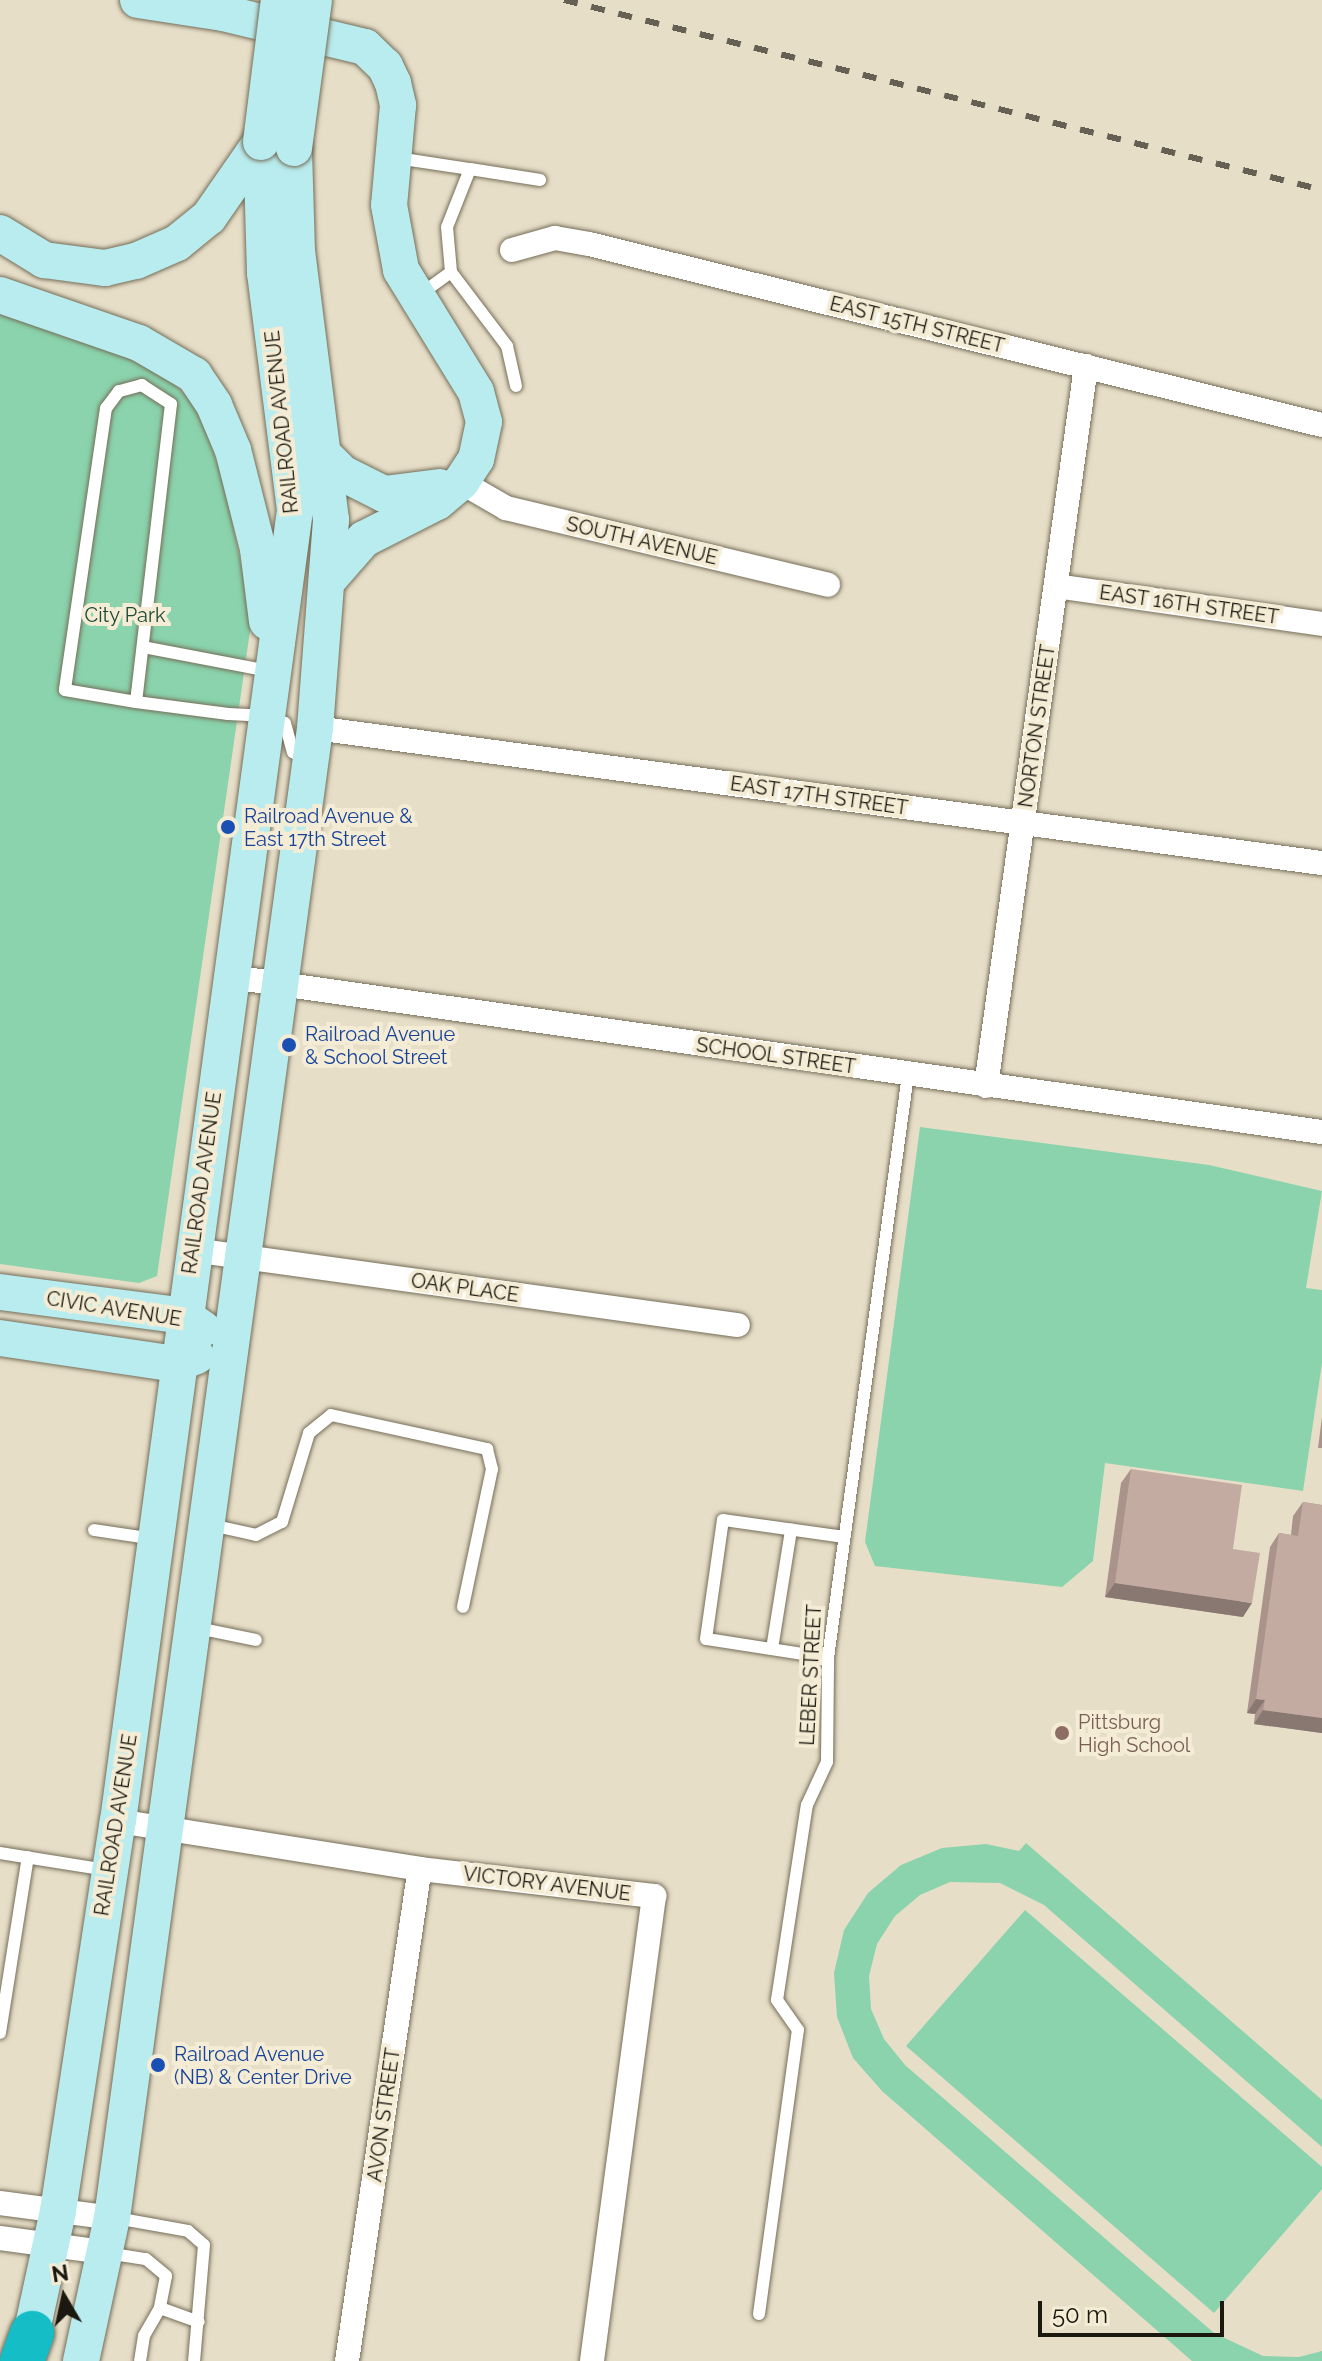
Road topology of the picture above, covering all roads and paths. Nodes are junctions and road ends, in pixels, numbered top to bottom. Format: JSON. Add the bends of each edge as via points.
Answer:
{"nodes":[{"id":1,"x":138,"y":0,"type":"edge"},
{"id":2,"x":279,"y":0,"type":"edge"},
{"id":3,"x":314,"y":0,"type":"edge"},
{"id":4,"x":278,"y":145,"type":"junction"},
{"id":5,"x":392,"y":157,"type":"junction"},
{"id":6,"x":470,"y":169,"type":"junction"},
{"id":7,"x":540,"y":180,"type":"dead end"},
{"id":8,"x":0,"y":233,"type":"edge"},
{"id":9,"x":512,"y":250,"type":"dead end"},
{"id":10,"x":451,"y":272,"type":"junction"},
{"id":11,"x":0,"y":295,"type":"edge"},
{"id":12,"x":415,"y":298,"type":"junction"},
{"id":13,"x":1086,"y":366,"type":"junction"},
{"id":14,"x":516,"y":386,"type":"dead end"},
{"id":15,"x":1322,"y":425,"type":"edge"},
{"id":16,"x":323,"y":454,"type":"junction"},
{"id":17,"x":461,"y":482,"type":"junction"},
{"id":18,"x":329,"y":579,"type":"junction"},
{"id":19,"x":828,"y":585,"type":"dead end"},
{"id":20,"x":1056,"y":586,"type":"junction"},
{"id":21,"x":1322,"y":624,"type":"edge"},
{"id":22,"x":143,"y":647,"type":"junction"},
{"id":23,"x":269,"y":696,"type":"junction"},
{"id":24,"x":136,"y":702,"type":"junction"},
{"id":25,"x":312,"y":745,"type":"junction"},
{"id":26,"x":1024,"y":823,"type":"junction"},
{"id":27,"x":1322,"y":863,"type":"edge"},
{"id":28,"x":231,"y":977,"type":"junction"},
{"id":29,"x":280,"y":984,"type":"junction"},
{"id":30,"x":908,"y":1075,"type":"junction"},
{"id":31,"x":986,"y":1086,"type":"junction"},
{"id":32,"x":1322,"y":1132,"type":"edge"},
{"id":33,"x":193,"y":1250,"type":"junction"},
{"id":34,"x":242,"y":1259,"type":"junction"},
{"id":35,"x":0,"y":1292,"type":"edge"},
{"id":36,"x":184,"y":1316,"type":"junction"},
{"id":37,"x":738,"y":1325,"type":"dead end"},
{"id":38,"x":0,"y":1338,"type":"edge"},
{"id":39,"x":228,"y":1345,"type":"junction"},
{"id":40,"x":176,"y":1364,"type":"junction"},
{"id":41,"x":204,"y":1523,"type":"junction"},
{"id":42,"x":94,"y":1530,"type":"dead end"},
{"id":43,"x":791,"y":1530,"type":"junction"},
{"id":44,"x":844,"y":1537,"type":"junction"},
{"id":45,"x":154,"y":1539,"type":"junction"},
{"id":46,"x":463,"y":1607,"type":"dead end"},
{"id":47,"x":191,"y":1627,"type":"junction"},
{"id":48,"x":256,"y":1640,"type":"dead end"},
{"id":49,"x":772,"y":1649,"type":"junction"},
{"id":50,"x":828,"y":1658,"type":"junction"},
{"id":51,"x":118,"y":1821,"type":"junction"},
{"id":52,"x":165,"y":1830,"type":"junction"},
{"id":53,"x":0,"y":1853,"type":"edge"},
{"id":54,"x":28,"y":1857,"type":"junction"},
{"id":55,"x":420,"y":1869,"type":"junction"},
{"id":56,"x":109,"y":1871,"type":"junction"},
{"id":57,"x":0,"y":2033,"type":"edge"},
{"id":58,"x":0,"y":2203,"type":"edge"},
{"id":59,"x":112,"y":2218,"type":"junction"},
{"id":60,"x":55,"y":2228,"type":"junction"},
{"id":61,"x":0,"y":2238,"type":"edge"},
{"id":62,"x":104,"y":2252,"type":"junction"},
{"id":63,"x":160,"y":2308,"type":"junction"},
{"id":64,"x":759,"y":2314,"type":"dead end"},
{"id":65,"x":199,"y":2322,"type":"junction"},
{"id":66,"x":26,"y":2352,"type":"edge"},
{"id":67,"x":81,"y":2361,"type":"edge"},
{"id":68,"x":140,"y":2361,"type":"edge"},
{"id":69,"x":194,"y":2361,"type":"edge"},
{"id":70,"x":347,"y":2361,"type":"edge"},
{"id":71,"x":592,"y":2361,"type":"edge"}],
"edges":[{"from":1,"to":5,"type":"main road","via":[[223,13],[365,47],[385,66],[393,83],[398,105]]},
{"from":2,"to":4,"type":"main road","name":"RAILROAD AVENUE","bridge":true},
{"from":3,"to":4,"type":"main road","name":"RAILROAD AVENUE","bridge":true},
{"from":4,"to":8,"type":"main road","via":[[209,217],[177,243],[147,257],[105,268],[73,266],[44,260]]},
{"from":4,"to":16,"type":"main road","name":"RAILROAD AVENUE"},
{"from":4,"to":23,"type":"main road","name":"RAILROAD AVENUE","via":[[265,273],[295,510]]},
{"from":5,"to":6,"type":"lane"},
{"from":5,"to":12,"type":"main road","via":[[393,240]]},
{"from":6,"to":7,"type":"lane"},
{"from":6,"to":10,"type":"lane","via":[[447,227]]},
{"from":9,"to":13,"type":"street","name":"EAST 15TH STREET","via":[[555,238],[589,244]]},
{"from":10,"to":12,"type":"lane"},
{"from":10,"to":14,"type":"lane","via":[[507,346]]},
{"from":11,"to":23,"type":"main road","via":[[139,343],[194,375],[233,450],[258,549]]},
{"from":12,"to":17,"type":"main road","via":[[476,392],[484,422],[476,459]]},
{"from":13,"to":15,"type":"street","name":"EAST 15TH STREET"},
{"from":13,"to":20,"type":"street","name":"NORTON STREET"},
{"from":16,"to":17,"type":"main road","via":[[342,473],[384,494],[406,495]]},
{"from":16,"to":18,"type":"main road","name":"RAILROAD AVENUE","via":[[331,520]]},
{"from":17,"to":18,"type":"main road","via":[[437,502],[364,539]]},
{"from":17,"to":19,"type":"street","name":"SOUTH AVENUE","via":[[506,508]]},
{"from":18,"to":25,"type":"main road","name":"RAILROAD AVENUE"},
{"from":20,"to":21,"type":"street","name":"EAST 16TH STREET"},
{"from":20,"to":26,"type":"street","name":"NORTON STREET"},
{"from":22,"to":23,"type":"lane"},
{"from":22,"to":24,"type":"lane"},
{"from":22,"to":24,"type":"lane","via":[[171,404],[142,385],[119,391],[106,408],[65,690]]},
{"from":23,"to":24,"type":"lane"},
{"from":23,"to":25,"type":"lane","via":[[285,723],[293,752]]},
{"from":23,"to":28,"type":"main road","name":"RAILROAD AVENUE"},
{"from":25,"to":26,"type":"street","name":"EAST 17TH STREET"},
{"from":25,"to":29,"type":"main road","name":"RAILROAD AVENUE"},
{"from":26,"to":27,"type":"street","name":"EAST 17TH STREET"},
{"from":26,"to":31,"type":"street","name":"NORTON STREET"},
{"from":28,"to":29,"type":"street","name":"SCHOOL STREET"},
{"from":28,"to":33,"type":"main road","name":"RAILROAD AVENUE"},
{"from":29,"to":30,"type":"street","name":"SCHOOL STREET"},
{"from":29,"to":34,"type":"main road","name":"RAILROAD AVENUE"},
{"from":30,"to":31,"type":"street","name":"SCHOOL STREET"},
{"from":30,"to":44,"type":"lane","name":"LEBER STREET"},
{"from":31,"to":32,"type":"street","name":"SCHOOL STREET"},
{"from":33,"to":34,"type":"street","name":"OAK PLACE"},
{"from":33,"to":36,"type":"main road","name":"RAILROAD AVENUE"},
{"from":34,"to":37,"type":"street","name":"OAK PLACE"},
{"from":34,"to":39,"type":"main road","name":"RAILROAD AVENUE"},
{"from":35,"to":36,"type":"main road","name":"CIVIC AVENUE"},
{"from":36,"to":39,"type":"main road","name":"CIVIC AVENUE"},
{"from":36,"to":40,"type":"main road","name":"RAILROAD AVENUE"},
{"from":38,"to":40,"type":"main road","name":"CIVIC AVENUE"},
{"from":39,"to":40,"type":"main road","name":"CIVIC AVENUE"},
{"from":39,"to":41,"type":"main road","name":"RAILROAD AVENUE"},
{"from":40,"to":45,"type":"main road","name":"RAILROAD AVENUE"},
{"from":41,"to":46,"type":"lane","via":[[256,1535],[282,1522],[309,1433],[331,1415],[487,1449],[492,1469]]},
{"from":41,"to":47,"type":"main road","name":"RAILROAD AVENUE"},
{"from":42,"to":45,"type":"lane"},
{"from":43,"to":44,"type":"lane"},
{"from":43,"to":49,"type":"lane"},
{"from":43,"to":49,"type":"lane","via":[[723,1520],[706,1639]]},
{"from":44,"to":50,"type":"lane","name":"LEBER STREET"},
{"from":45,"to":51,"type":"main road","name":"RAILROAD AVENUE"},
{"from":47,"to":48,"type":"lane"},
{"from":47,"to":52,"type":"main road","name":"RAILROAD AVENUE"},
{"from":49,"to":50,"type":"lane"},
{"from":50,"to":64,"type":"lane","name":"LEBER STREET","via":[[827,1762],[807,1805],[777,2000],[798,2030]]},
{"from":51,"to":52,"type":"street","name":"VICTORY AVENUE"},
{"from":51,"to":56,"type":"main road","name":"RAILROAD AVENUE"},
{"from":52,"to":55,"type":"street","name":"VICTORY AVENUE"},
{"from":52,"to":59,"type":"main road","name":"RAILROAD AVENUE"},
{"from":53,"to":54,"type":"lane"},
{"from":54,"to":56,"type":"lane"},
{"from":54,"to":57,"type":"lane"},
{"from":55,"to":70,"type":"street","name":"AVON STREET"},
{"from":55,"to":71,"type":"street","name":"VICTORY AVENUE","via":[[654,1896]]},
{"from":56,"to":60,"type":"main road","name":"RAILROAD AVENUE"},
{"from":58,"to":60,"type":"street"},
{"from":59,"to":60,"type":"street"},
{"from":59,"to":62,"type":"main road","name":"RAILROAD AVENUE"},
{"from":59,"to":65,"type":"lane","via":[[199,2236],[207,2255]]},
{"from":60,"to":61,"type":"street"},
{"from":60,"to":62,"type":"street"},
{"from":60,"to":66,"type":"main road","name":"RAILROAD AVENUE"},
{"from":62,"to":63,"type":"lane","via":[[146,2259],[164,2270]]},
{"from":62,"to":67,"type":"main road","name":"RAILROAD AVENUE"},
{"from":63,"to":65,"type":"lane"},
{"from":63,"to":68,"type":"lane","via":[[144,2336]]},
{"from":65,"to":69,"type":"lane"}]}
